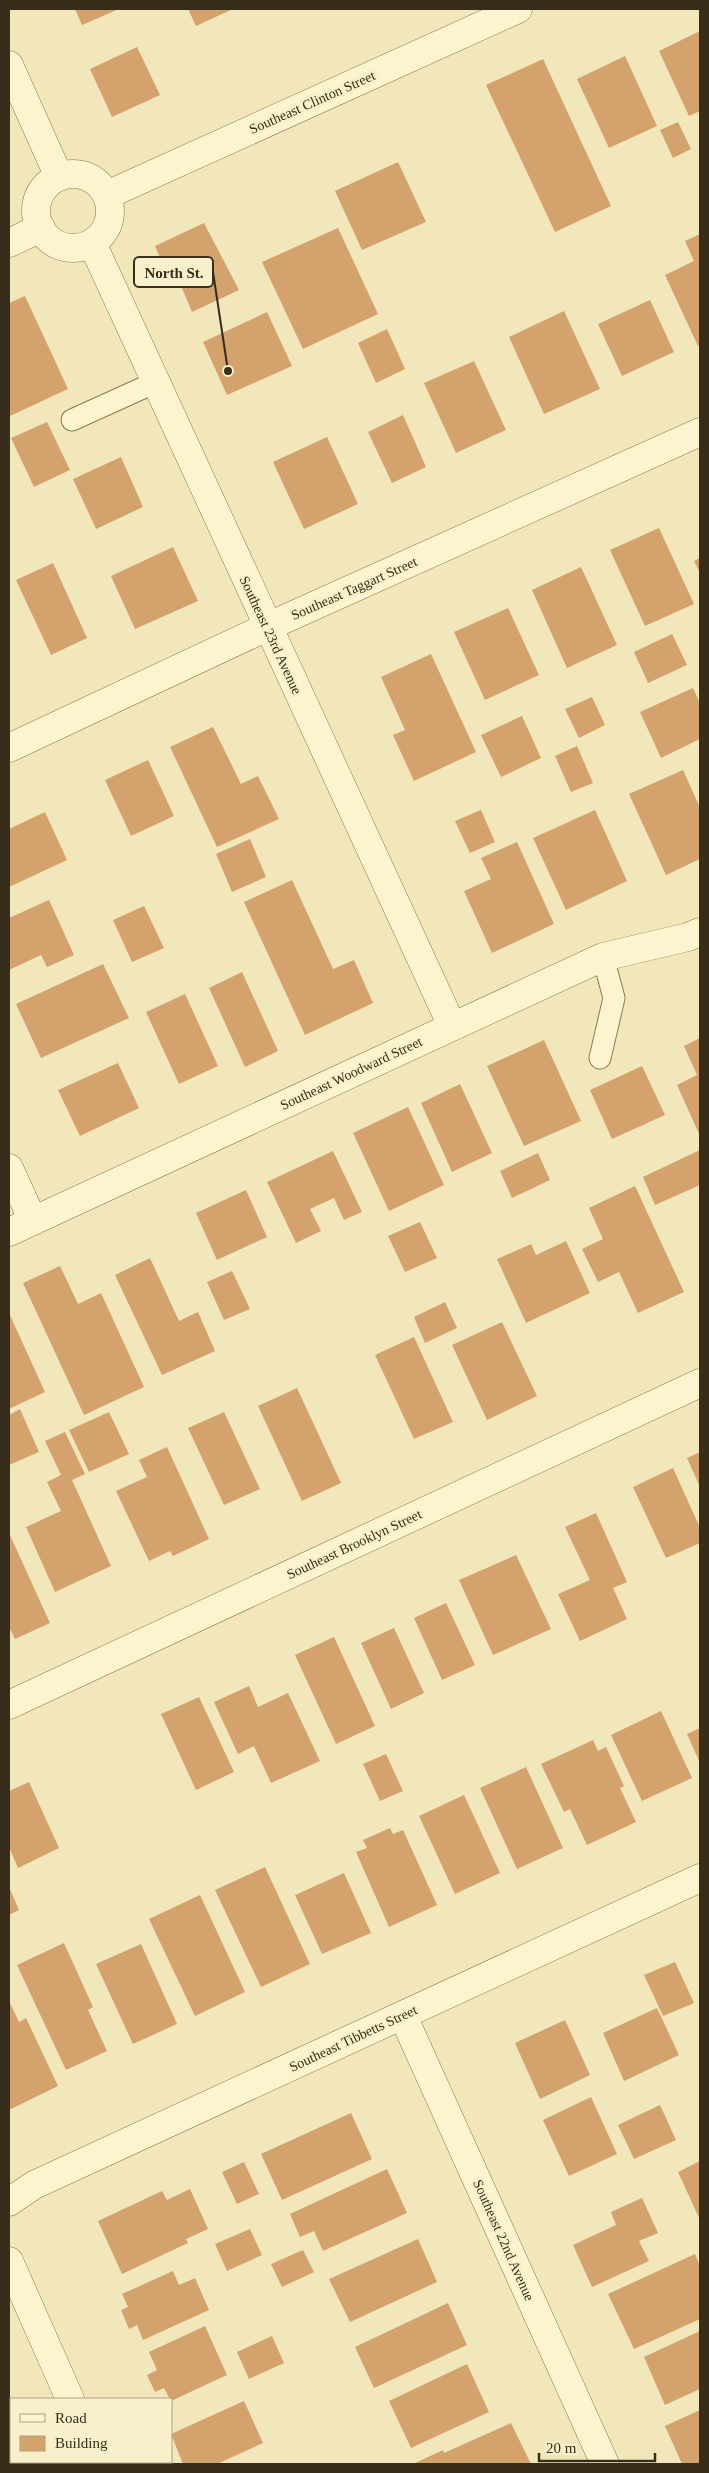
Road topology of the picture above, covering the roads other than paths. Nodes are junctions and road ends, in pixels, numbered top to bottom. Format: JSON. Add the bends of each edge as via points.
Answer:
{"nodes":[{"id":1,"x":518,"y":9,"type":"edge"},
{"id":2,"x":9,"y":65,"type":"edge"},
{"id":3,"x":59,"y":177,"type":"junction"},
{"id":4,"x":107,"y":195,"type":"junction"},
{"id":5,"x":41,"y":228,"type":"junction"},
{"id":6,"x":9,"y":243,"type":"edge"},
{"id":7,"x":92,"y":243,"type":"junction"},
{"id":8,"x":156,"y":382,"type":"junction"},
{"id":9,"x":72,"y":420,"type":"dead end"},
{"id":10,"x":700,"y":432,"type":"edge"},
{"id":11,"x":267,"y":627,"type":"junction"},
{"id":12,"x":9,"y":748,"type":"edge"},
{"id":13,"x":700,"y":932,"type":"edge"},
{"id":14,"x":603,"y":957,"type":"junction"},
{"id":15,"x":452,"y":1026,"type":"junction"},
{"id":16,"x":600,"y":1058,"type":"dead end"},
{"id":17,"x":9,"y":1168,"type":"edge"},
{"id":18,"x":21,"y":1226,"type":"edge"},
{"id":19,"x":700,"y":1383,"type":"edge"},
{"id":20,"x":9,"y":1704,"type":"edge"},
{"id":21,"x":700,"y":1878,"type":"edge"},
{"id":22,"x":403,"y":2016,"type":"junction"},
{"id":23,"x":9,"y":2202,"type":"edge"},
{"id":24,"x":9,"y":2261,"type":"edge"},
{"id":25,"x":70,"y":2398,"type":"edge"},
{"id":26,"x":604,"y":2464,"type":"edge"}],
"edges":[{"from":1,"to":4,"type":"street","name":"Southeast Clinton Street"},
{"from":2,"to":3,"type":"street"},
{"from":3,"to":4,"type":"street","via":[[81,175],[92,178]]},
{"from":3,"to":5,"type":"street","via":[[43,190],[39,199],[37,219]]},
{"from":4,"to":7,"type":"street","via":[[110,217],[100,236]]},
{"from":5,"to":6,"type":"street"},
{"from":5,"to":7,"type":"street","via":[[58,245],[81,248]]},
{"from":7,"to":8,"type":"street","name":"Southeast 23rd Avenue"},
{"from":8,"to":9,"type":"lane"},
{"from":8,"to":11,"type":"street","name":"Southeast 23rd Avenue"},
{"from":10,"to":11,"type":"street","name":"Southeast Taggart Street"},
{"from":11,"to":12,"type":"street","name":"Southeast Taggart Street"},
{"from":11,"to":15,"type":"street","name":"Southeast 23rd Avenue"},
{"from":13,"to":14,"type":"street","name":"Southeast Woodward Street","via":[[688,938]]},
{"from":14,"to":15,"type":"street","name":"Southeast Woodward Street"},
{"from":14,"to":16,"type":"lane","via":[[614,998]]},
{"from":15,"to":18,"type":"street","name":"Southeast Woodward Street"},
{"from":17,"to":18,"type":"street"},
{"from":19,"to":20,"type":"street","name":"Southeast Brooklyn Street"},
{"from":21,"to":22,"type":"street","name":"Southeast Tibbetts Street"},
{"from":22,"to":23,"type":"street","name":"Southeast Tibbetts Street","via":[[34,2185]]},
{"from":22,"to":26,"type":"street","name":"Southeast 22nd Avenue"},
{"from":24,"to":25,"type":"street"}]}
